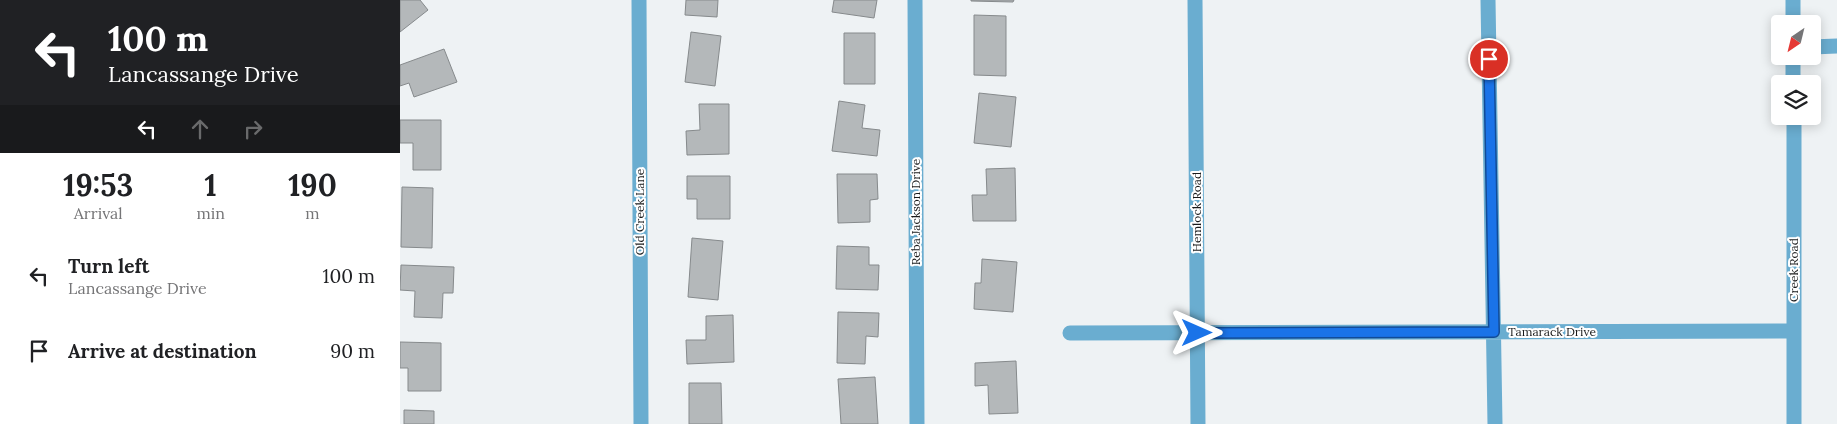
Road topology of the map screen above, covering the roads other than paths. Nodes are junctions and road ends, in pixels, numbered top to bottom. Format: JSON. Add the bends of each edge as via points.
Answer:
{"nodes":[{"id":1,"x":639,"y":0,"type":"edge"},
{"id":2,"x":915,"y":0,"type":"edge"},
{"id":3,"x":1195,"y":0,"type":"edge"},
{"id":4,"x":1488,"y":0,"type":"edge"},
{"id":5,"x":1793,"y":0,"type":"edge"},
{"id":6,"x":1793,"y":15,"type":"edge"},
{"id":7,"x":1837,"y":46,"type":"edge"},
{"id":8,"x":1821,"y":47,"type":"edge"},
{"id":9,"x":1794,"y":125,"type":"edge"},
{"id":10,"x":1794,"y":331,"type":"junction"},
{"id":11,"x":1494,"y":332,"type":"junction"},
{"id":12,"x":1070,"y":333,"type":"dead end"},
{"id":13,"x":1197,"y":333,"type":"junction"},
{"id":14,"x":641,"y":424,"type":"edge"},
{"id":15,"x":917,"y":424,"type":"edge"},
{"id":16,"x":1198,"y":424,"type":"edge"},
{"id":17,"x":1495,"y":424,"type":"edge"},
{"id":18,"x":1794,"y":424,"type":"edge"}],
"edges":[{"from":1,"to":14,"type":"street","name":"Old Creek Lane"},
{"from":2,"to":15,"type":"street","name":"Reba Jackson Drive"},
{"from":3,"to":13,"type":"street","name":"Hemlock Road"},
{"from":4,"to":11,"type":"street"},
{"from":5,"to":6,"type":"street"},
{"from":7,"to":8,"type":"street"},
{"from":9,"to":10,"type":"street","name":"Creek Road"},
{"from":10,"to":11,"type":"street","name":"Tamarack Drive"},
{"from":10,"to":18,"type":"street","name":"Creek Road"},
{"from":11,"to":13,"type":"street","name":"Tamarack Drive"},
{"from":11,"to":17,"type":"street"},
{"from":12,"to":13,"type":"street","name":"Tamarack Drive"},
{"from":13,"to":16,"type":"street","name":"Hemlock Road"}]}
